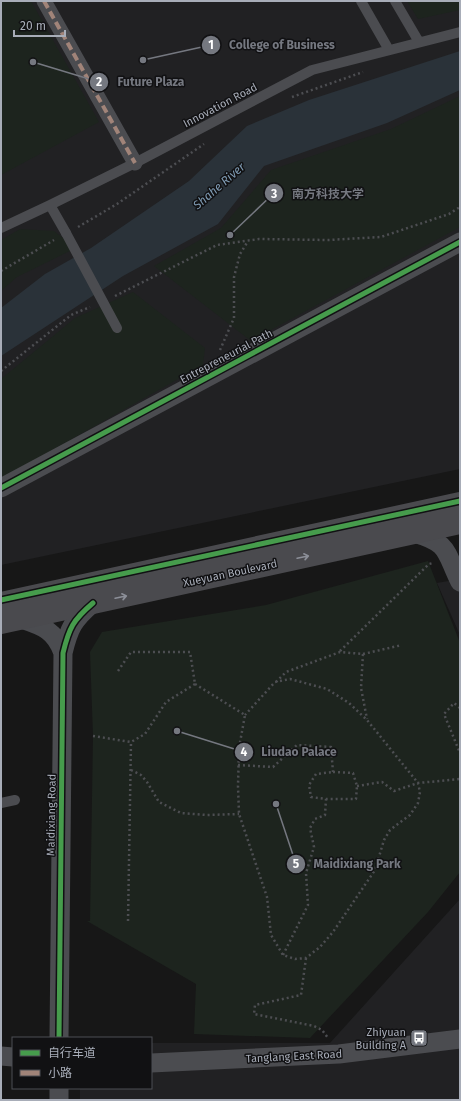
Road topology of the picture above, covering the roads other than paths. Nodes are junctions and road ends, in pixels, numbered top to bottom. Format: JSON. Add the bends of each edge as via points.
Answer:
{"nodes":[{"id":1,"x":44,"y":1,"type":"edge"},
{"id":2,"x":361,"y":1,"type":"edge"},
{"id":3,"x":396,"y":1,"type":"edge"},
{"id":4,"x":460,"y":32,"type":"edge"},
{"id":5,"x":420,"y":42,"type":"junction"},
{"id":6,"x":389,"y":50,"type":"junction"},
{"id":7,"x":135,"y":163,"type":"junction"},
{"id":8,"x":50,"y":205,"type":"junction"},
{"id":9,"x":1,"y":228,"type":"edge"},
{"id":10,"x":460,"y":242,"type":"edge"},
{"id":11,"x":117,"y":328,"type":"dead end"},
{"id":12,"x":1,"y":488,"type":"edge"},
{"id":13,"x":460,"y":503,"type":"edge"},
{"id":14,"x":460,"y":524,"type":"edge"},
{"id":15,"x":414,"y":533,"type":"junction"},
{"id":16,"x":448,"y":554,"type":"junction"},
{"id":17,"x":460,"y":582,"type":"edge"},
{"id":18,"x":1,"y":603,"type":"edge"},
{"id":19,"x":93,"y":603,"type":"junction"},
{"id":20,"x":11,"y":621,"type":"edge"},
{"id":21,"x":63,"y":653,"type":"junction"},
{"id":22,"x":15,"y":800,"type":"dead end"},
{"id":23,"x":1,"y":802,"type":"edge"},
{"id":24,"x":59,"y":1037,"type":"edge"},
{"id":25,"x":460,"y":1039,"type":"edge"},
{"id":26,"x":1,"y":1056,"type":"edge"},
{"id":27,"x":12,"y":1056,"type":"edge"},
{"id":28,"x":152,"y":1064,"type":"edge"},
{"id":29,"x":59,"y":1089,"type":"edge"},
{"id":30,"x":59,"y":1100,"type":"edge"}],
"edges":[{"from":1,"to":7,"type":"street"},
{"from":2,"to":6,"type":"lane"},
{"from":3,"to":5,"type":"lane"},
{"from":4,"to":5,"type":"lane","name":"Innovation Road"},
{"from":5,"to":6,"type":"lane","name":"Innovation Road"},
{"from":6,"to":7,"type":"lane","name":"Innovation Road","via":[[312,70]]},
{"from":7,"to":8,"type":"lane","name":"Innovation Road"},
{"from":8,"to":9,"type":"lane","name":"Innovation Road"},
{"from":8,"to":11,"type":"lane","bridge":true},
{"from":10,"to":12,"type":"street","name":"Entrepreneurial Path"},
{"from":13,"to":18,"type":"main road","name":"Xueyuan Boulevard"},
{"from":14,"to":15,"type":"main road","name":"Xueyuan Boulevard"},
{"from":14,"to":16,"type":"street","via":[[451,537]]},
{"from":15,"to":16,"type":"street","via":[[435,541]]},
{"from":19,"to":15,"type":"main road","name":"Xueyuan Boulevard","one_way":true},
{"from":16,"to":17,"type":"street"},
{"from":19,"to":20,"type":"main road","name":"Xueyuan Boulevard"},
{"from":19,"to":21,"type":"street","name":"Maidixiang Road","via":[[72,624]]},
{"from":20,"to":21,"type":"street","via":[[38,625],[58,641]]},
{"from":21,"to":24,"type":"street","name":"Maidixiang Road"},
{"from":22,"to":23,"type":"lane"},
{"from":25,"to":28,"type":"street","name":"Tanglang East Road","via":[[339,1054]]},
{"from":26,"to":27,"type":"street"},
{"from":29,"to":30,"type":"street"}]}
